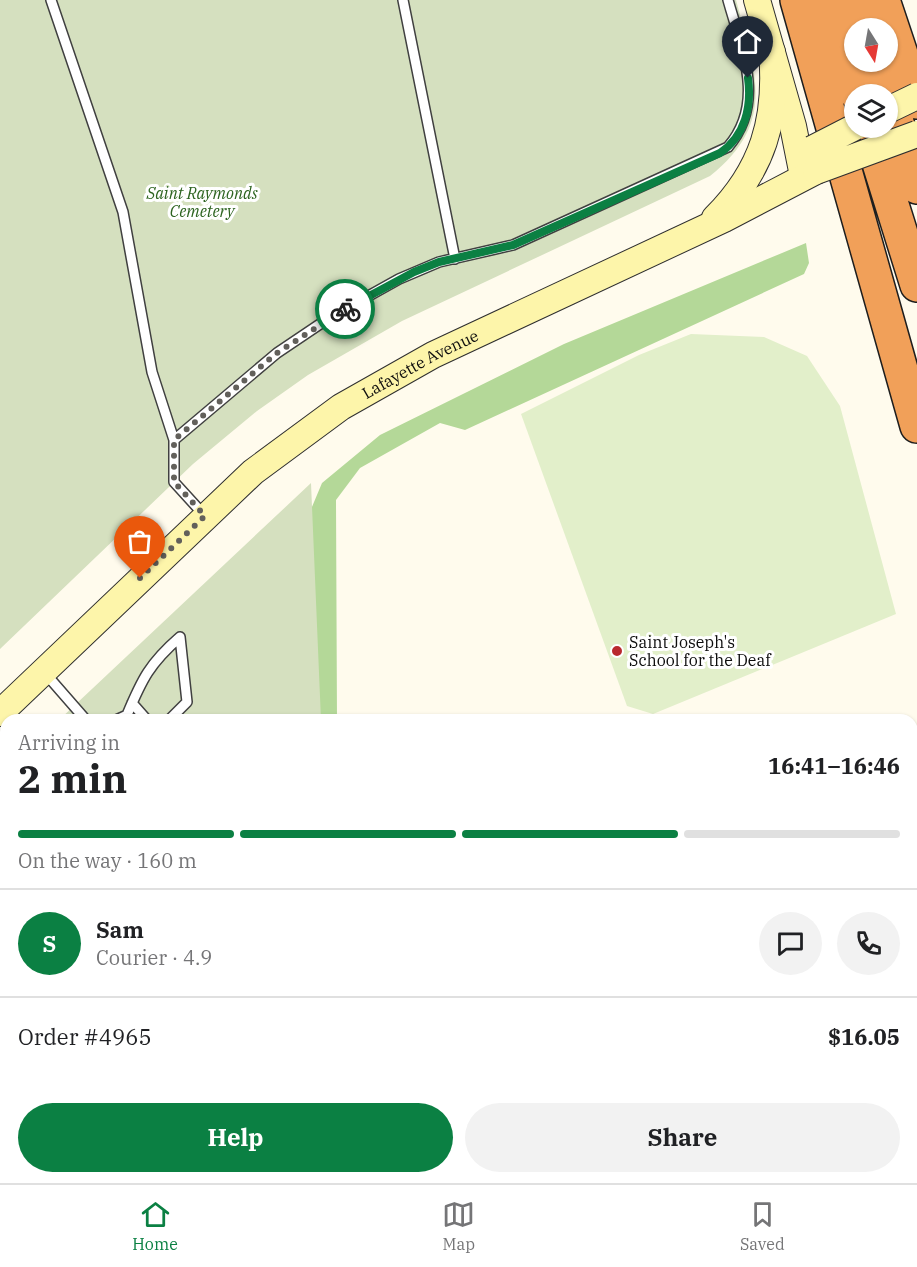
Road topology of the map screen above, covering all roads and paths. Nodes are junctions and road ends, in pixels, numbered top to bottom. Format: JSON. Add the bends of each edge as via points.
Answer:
{"nodes":[{"id":1,"x":51,"y":0,"type":"edge"},
{"id":2,"x":403,"y":0,"type":"edge"},
{"id":3,"x":728,"y":0,"type":"edge"},
{"id":4,"x":757,"y":0,"type":"edge"},
{"id":5,"x":797,"y":0,"type":"edge"},
{"id":6,"x":828,"y":0,"type":"edge"},
{"id":7,"x":859,"y":0,"type":"edge"},
{"id":8,"x":883,"y":0,"type":"edge"},
{"id":9,"x":865,"y":18,"type":"edge"},
{"id":10,"x":772,"y":52,"type":"junction"},
{"id":11,"x":881,"y":72,"type":"edge"},
{"id":12,"x":854,"y":84,"type":"edge"},
{"id":13,"x":917,"y":96,"type":"edge"},
{"id":14,"x":917,"y":102,"type":"edge"},
{"id":15,"x":898,"y":105,"type":"edge"},
{"id":16,"x":917,"y":134,"type":"edge"},
{"id":17,"x":844,"y":135,"type":"edge"},
{"id":18,"x":871,"y":138,"type":"edge"},
{"id":19,"x":808,"y":163,"type":"junction"},
{"id":20,"x":917,"y":187,"type":"edge"},
{"id":21,"x":702,"y":229,"type":"junction"},
{"id":22,"x":454,"y":259,"type":"junction"},
{"id":23,"x":917,"y":285,"type":"edge"},
{"id":24,"x":917,"y":426,"type":"edge"},
{"id":25,"x":174,"y":440,"type":"junction"},
{"id":26,"x":205,"y":516,"type":"junction"},
{"id":27,"x":43,"y":671,"type":"junction"},
{"id":28,"x":132,"y":703,"type":"junction"},
{"id":29,"x":0,"y":713,"type":"edge"},
{"id":30,"x":81,"y":714,"type":"edge"},
{"id":31,"x":127,"y":714,"type":"edge"},
{"id":32,"x":142,"y":714,"type":"edge"},
{"id":33,"x":175,"y":714,"type":"edge"}],
"edges":[{"from":1,"to":25,"type":"lane","via":[[123,212],[152,372]]},
{"from":2,"to":22,"type":"lane"},
{"from":3,"to":22,"type":"lane","via":[[750,93],[744,123],[728,147],[513,245]]},
{"from":4,"to":10,"type":"street"},
{"from":5,"to":24,"type":"highway"},
{"from":6,"to":12,"type":"highway"},
{"from":7,"to":9,"type":"highway"},
{"from":8,"to":14,"type":"highway"},
{"from":10,"to":19,"type":"street"},
{"from":10,"to":21,"type":"street","via":[[773,106],[764,147],[735,193]]},
{"from":11,"to":20,"type":"highway"},
{"from":13,"to":15,"type":"street","bridge":true},
{"from":16,"to":19,"type":"street","name":"Lafayette Avenue","bridge":true},
{"from":17,"to":19,"type":"street","name":"Lafayette Avenue","bridge":true},
{"from":18,"to":23,"type":"highway"},
{"from":19,"to":21,"type":"street","name":"Lafayette Avenue"},
{"from":21,"to":26,"type":"street","name":"Lafayette Avenue","via":[[387,379],[295,438]]},
{"from":22,"to":25,"type":"lane","via":[[399,279],[329,318],[235,386]]},
{"from":25,"to":26,"type":"lane","via":[[174,482]]},
{"from":26,"to":27,"type":"street","name":"Lafayette Avenue"},
{"from":27,"to":29,"type":"street","name":"Lafayette Avenue"},
{"from":27,"to":30,"type":"lane"},
{"from":28,"to":31,"type":"lane"},
{"from":28,"to":32,"type":"lane"},
{"from":28,"to":33,"type":"lane","via":[[156,658],[180,637],[187,702]]}]}
